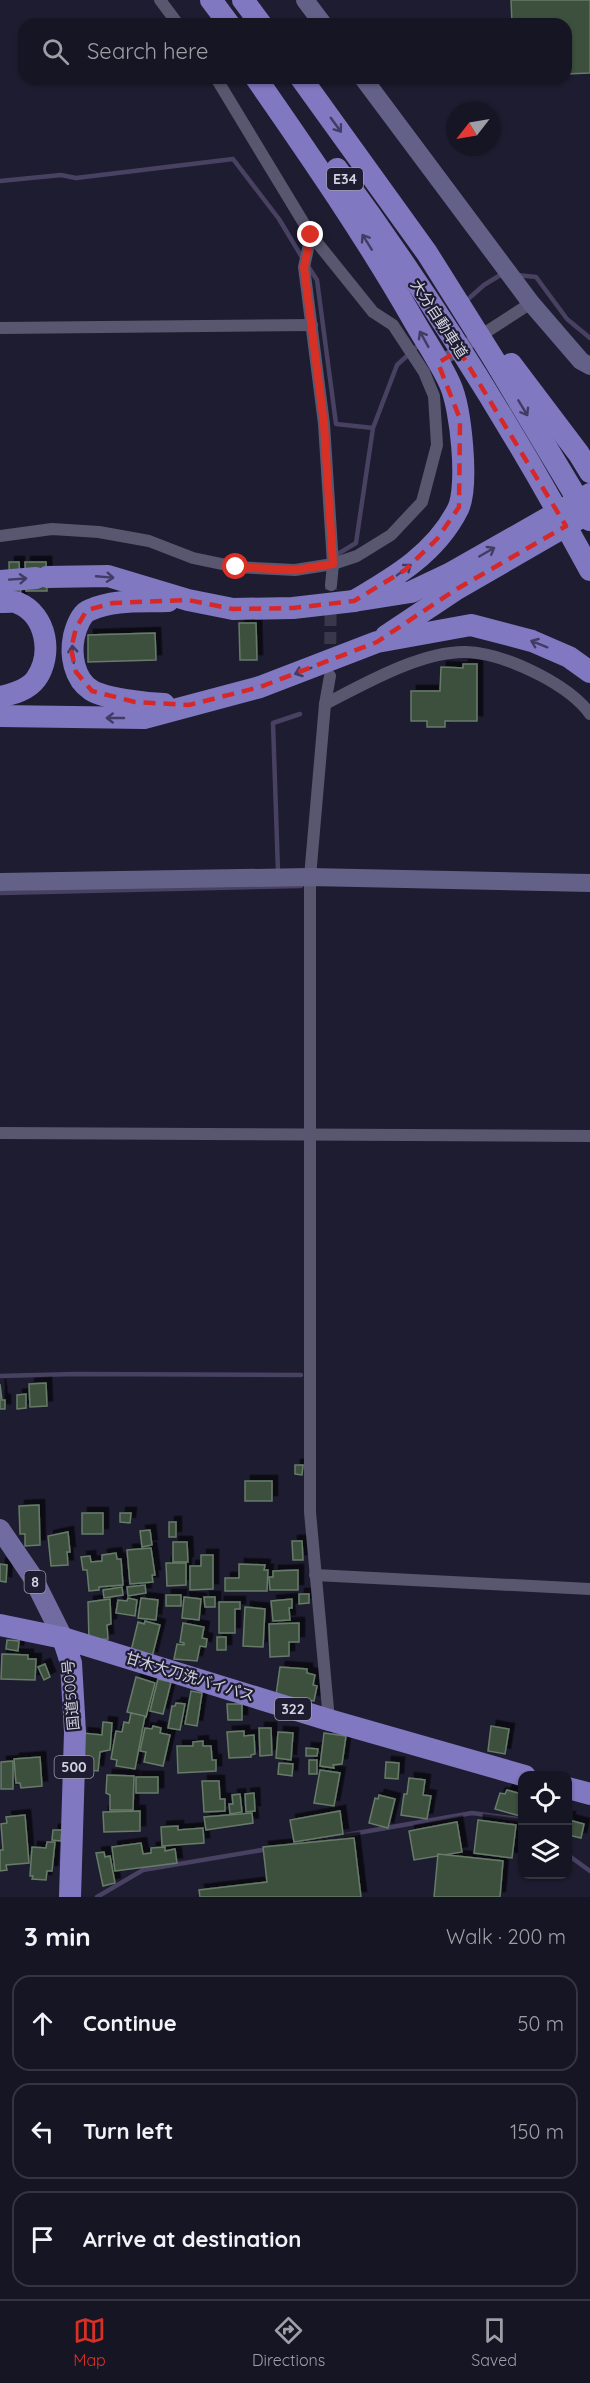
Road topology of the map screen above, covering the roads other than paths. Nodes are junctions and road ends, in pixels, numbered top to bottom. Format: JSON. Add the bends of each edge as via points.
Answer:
{"nodes":[{"id":1,"x":160,"y":0,"type":"edge"},
{"id":2,"x":201,"y":0,"type":"edge"},
{"id":3,"x":211,"y":0,"type":"edge"},
{"id":4,"x":243,"y":0,"type":"edge"},
{"id":5,"x":305,"y":0,"type":"edge"},
{"id":6,"x":174,"y":18,"type":"edge"},
{"id":7,"x":214,"y":18,"type":"edge"},
{"id":8,"x":224,"y":18,"type":"edge"},
{"id":9,"x":256,"y":18,"type":"edge"},
{"id":10,"x":318,"y":18,"type":"edge"},
{"id":11,"x":220,"y":84,"type":"edge"},
{"id":12,"x":260,"y":84,"type":"edge"},
{"id":13,"x":274,"y":84,"type":"edge"},
{"id":14,"x":305,"y":84,"type":"edge"},
{"id":15,"x":367,"y":84,"type":"edge"},
{"id":16,"x":311,"y":235,"type":"junction"},
{"id":17,"x":407,"y":288,"type":"junction"},
{"id":18,"x":531,"y":303,"type":"junction"},
{"id":19,"x":312,"y":325,"type":"junction"},
{"id":20,"x":0,"y":328,"type":"edge"},
{"id":21,"x":498,"y":355,"type":"junction"},
{"id":22,"x":590,"y":366,"type":"edge"},
{"id":23,"x":424,"y":372,"type":"junction"},
{"id":24,"x":585,"y":463,"type":"edge"},
{"id":25,"x":590,"y":494,"type":"edge"},
{"id":26,"x":590,"y":513,"type":"edge"},
{"id":27,"x":590,"y":520,"type":"edge"},
{"id":28,"x":0,"y":536,"type":"edge"},
{"id":29,"x":333,"y":564,"type":"junction"},
{"id":30,"x":590,"y":570,"type":"edge"},
{"id":31,"x":0,"y":580,"type":"edge"},
{"id":32,"x":331,"y":585,"type":"tunnel mouth"},
{"id":33,"x":188,"y":600,"type":"junction"},
{"id":34,"x":354,"y":601,"type":"junction"},
{"id":35,"x":0,"y":602,"type":"edge"},
{"id":36,"x":377,"y":642,"type":"junction"},
{"id":37,"x":590,"y":672,"type":"edge"},
{"id":38,"x":330,"y":676,"type":"tunnel mouth"},
{"id":39,"x":0,"y":698,"type":"edge"},
{"id":40,"x":325,"y":704,"type":"junction"},
{"id":41,"x":189,"y":705,"type":"junction"},
{"id":42,"x":590,"y":714,"type":"edge"},
{"id":43,"x":0,"y":716,"type":"edge"},
{"id":44,"x":310,"y":877,"type":"junction"},
{"id":45,"x":0,"y":882,"type":"edge"},
{"id":46,"x":590,"y":884,"type":"edge"},
{"id":47,"x":0,"y":1133,"type":"edge"},
{"id":48,"x":309,"y":1134,"type":"junction"},
{"id":49,"x":590,"y":1136,"type":"edge"},
{"id":50,"x":0,"y":1529,"type":"edge"},
{"id":51,"x":315,"y":1575,"type":"junction"},
{"id":52,"x":590,"y":1589,"type":"edge"},
{"id":53,"x":0,"y":1625,"type":"edge"},
{"id":54,"x":63,"y":1638,"type":"junction"},
{"id":55,"x":329,"y":1720,"type":"junction"},
{"id":56,"x":518,"y":1774,"type":"edge"},
{"id":57,"x":572,"y":1789,"type":"edge"},
{"id":58,"x":590,"y":1794,"type":"edge"},
{"id":59,"x":70,"y":1897,"type":"edge"}],
"edges":[{"from":1,"to":6,"type":"street"},
{"from":2,"to":7,"type":"highway"},
{"from":3,"to":8,"type":"highway"},
{"from":4,"to":9,"type":"highway"},
{"from":5,"to":10,"type":"street"},
{"from":11,"to":16,"type":"street"},
{"from":17,"to":12,"type":"highway","one_way":true},
{"from":13,"to":17,"type":"highway","name":"大分自動車道","number":"E34","via":[[354,191]]},
{"from":14,"to":21,"type":"highway","name":"大分自動車道","number":"E34","one_way":true},
{"from":15,"to":18,"type":"street"},
{"from":16,"to":19,"type":"street","via":[[304,267]]},
{"from":16,"to":23,"type":"street","via":[[373,312],[393,325]]},
{"from":17,"to":30,"type":"highway","name":"大分自動車道","number":"E34","via":[[473,371]]},
{"from":34,"to":17,"type":"highway","one_way":true,"via":[[405,570],[437,539],[459,507],[463,487],[460,419],[451,386]]},
{"from":18,"to":22,"type":"street","via":[[581,361]]},
{"from":18,"to":23,"type":"street"},
{"from":19,"to":20,"type":"street"},
{"from":19,"to":29,"type":"street","via":[[324,424]]},
{"from":21,"to":24,"type":"highway"},
{"from":21,"to":27,"type":"highway","name":"大分自動車道","number":"E34","one_way":true},
{"from":23,"to":29,"type":"street","via":[[434,396],[437,445],[422,502],[391,536],[357,556]]},
{"from":34,"to":25,"type":"highway","one_way":true,"via":[[411,592]]},
{"from":26,"to":36,"type":"highway","via":[[455,590]]},
{"from":28,"to":29,"type":"street","via":[[52,528],[149,541],[193,558],[236,567],[295,570]]},
{"from":29,"to":32,"type":"street"},
{"from":31,"to":33,"type":"highway","one_way":true,"via":[[108,576]]},
{"from":33,"to":34,"type":"highway","via":[[233,609]]},
{"from":41,"to":33,"type":"highway","one_way":true,"via":[[135,702],[92,691],[76,672],[71,649],[76,628],[87,610],[113,603]]},
{"from":35,"to":39,"type":"highway","via":[[18,603],[36,617],[45,635],[46,660],[36,680],[18,693]]},
{"from":37,"to":36,"type":"highway","one_way":true,"via":[[532,641],[471,625]]},
{"from":36,"to":41,"type":"highway","one_way":true,"via":[[261,687]]},
{"from":38,"to":40,"type":"street"},
{"from":40,"to":42,"type":"street","via":[[423,659],[465,652],[496,657],[530,670],[560,686]]},
{"from":40,"to":44,"type":"street"},
{"from":41,"to":43,"type":"highway","one_way":true,"via":[[144,718]]},
{"from":44,"to":45,"type":"street"},
{"from":44,"to":46,"type":"street"},
{"from":44,"to":48,"type":"street"},
{"from":47,"to":48,"type":"street"},
{"from":48,"to":49,"type":"street"},
{"from":48,"to":51,"type":"street","via":[[310,1512]]},
{"from":50,"to":54,"type":"main road","number":"8","via":[[32,1576]]},
{"from":51,"to":52,"type":"street"},
{"from":51,"to":55,"type":"street"},
{"from":53,"to":54,"type":"highway","number":"322"},
{"from":54,"to":55,"type":"highway","name":"甘木大刀洗バイパス","number":"322"},
{"from":54,"to":59,"type":"highway","name":"国道500号","number":"500","via":[[71,1664],[75,1732]]},
{"from":55,"to":56,"type":"highway","name":"甘木大刀洗バイパス","number":"322"},
{"from":57,"to":58,"type":"highway"}]}
